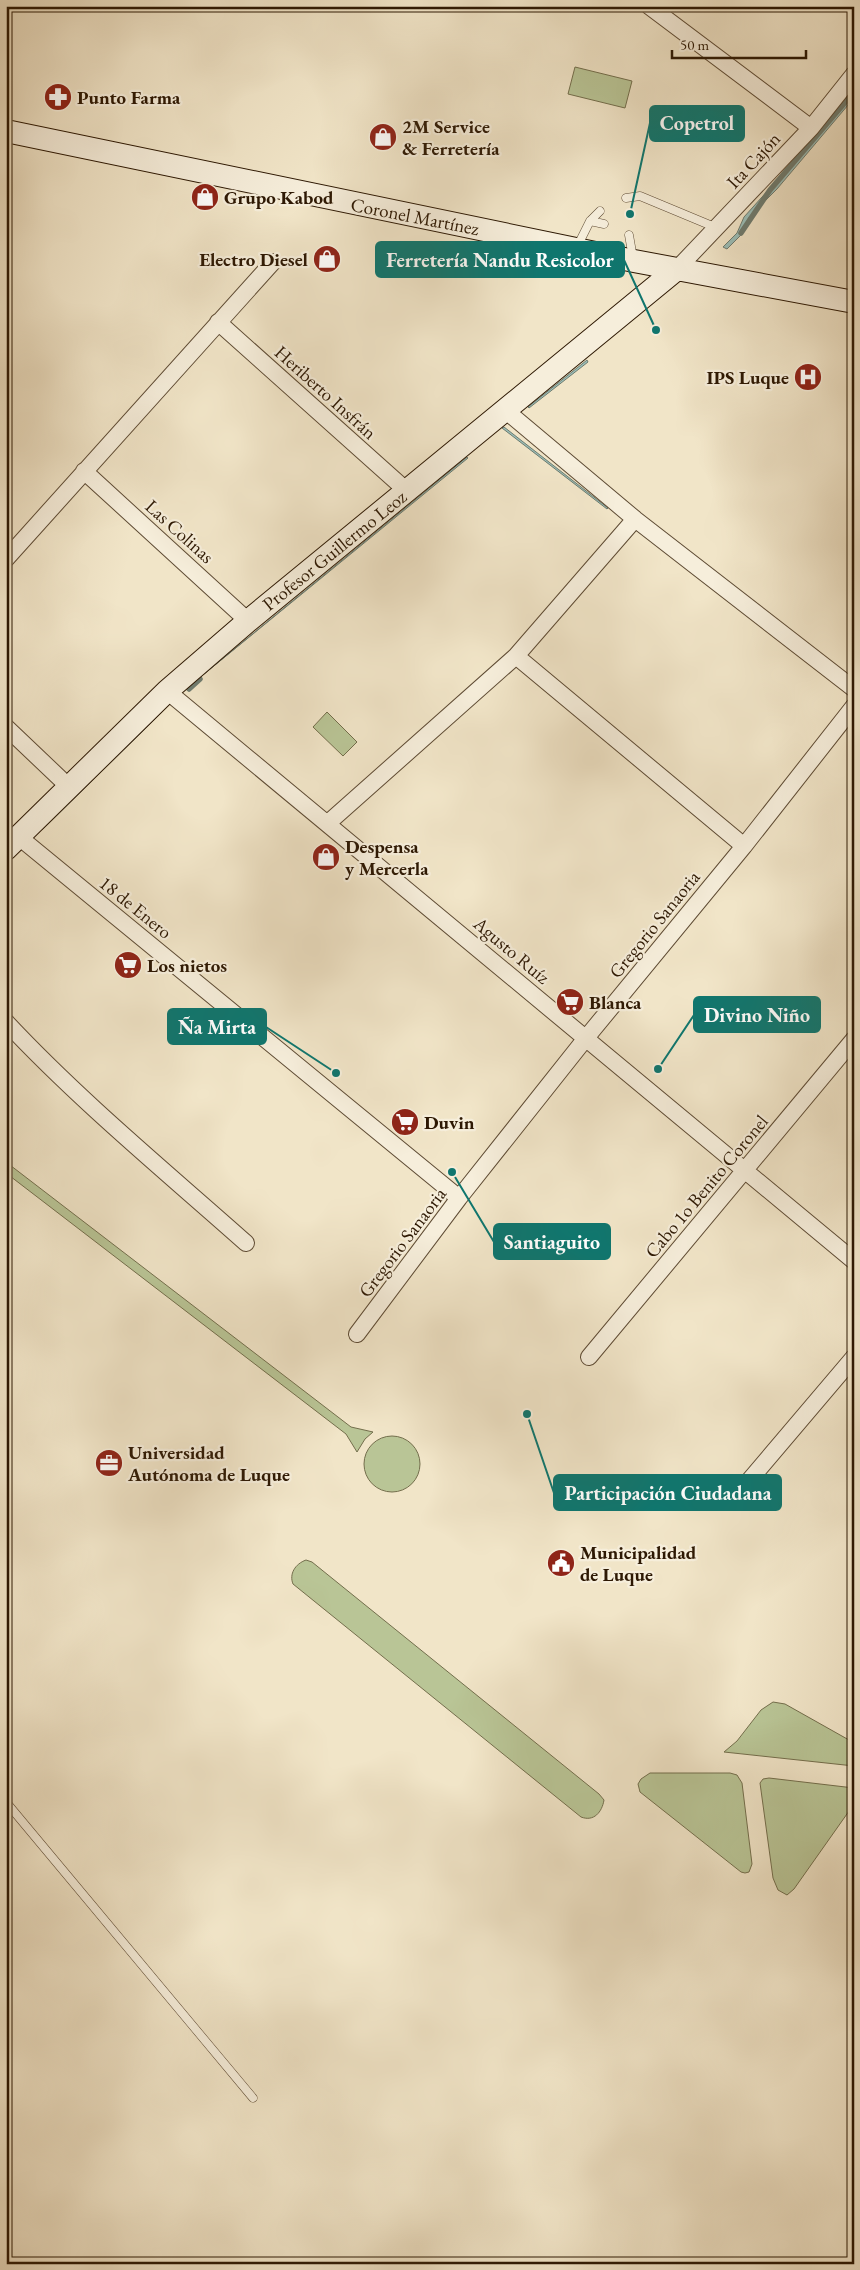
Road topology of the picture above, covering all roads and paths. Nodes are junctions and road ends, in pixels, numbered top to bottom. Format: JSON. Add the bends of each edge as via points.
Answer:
{"nodes":[{"id":1,"x":649,"y":6,"type":"edge"},
{"id":2,"x":854,"y":74,"type":"edge"},
{"id":3,"x":811,"y":128,"type":"junction"},
{"id":4,"x":6,"y":131,"type":"edge"},
{"id":5,"x":626,"y":198,"type":"dead end"},
{"id":6,"x":600,"y":210,"type":"dead end"},
{"id":7,"x":590,"y":221,"type":"junction"},
{"id":8,"x":604,"y":224,"type":"dead end"},
{"id":9,"x":717,"y":228,"type":"junction"},
{"id":10,"x":629,"y":235,"type":"dead end"},
{"id":11,"x":576,"y":249,"type":"junction"},
{"id":12,"x":634,"y":261,"type":"junction"},
{"id":13,"x":273,"y":262,"type":"dead end"},
{"id":14,"x":682,"y":270,"type":"junction"},
{"id":15,"x":854,"y":302,"type":"edge"},
{"id":16,"x":218,"y":322,"type":"junction"},
{"id":17,"x":505,"y":410,"type":"junction"},
{"id":18,"x":84,"y":471,"type":"junction"},
{"id":19,"x":406,"y":491,"type":"junction"},
{"id":20,"x":635,"y":518,"type":"junction"},
{"id":21,"x":6,"y":559,"type":"edge"},
{"id":22,"x":248,"y":621,"type":"junction"},
{"id":23,"x":516,"y":656,"type":"junction"},
{"id":24,"x":854,"y":689,"type":"edge"},
{"id":25,"x":166,"y":691,"type":"junction"},
{"id":26,"x":854,"y":706,"type":"edge"},
{"id":27,"x":6,"y":727,"type":"edge"},
{"id":28,"x":68,"y":786,"type":"junction"},
{"id":29,"x":328,"y":823,"type":"junction"},
{"id":30,"x":13,"y":843,"type":"edge"},
{"id":31,"x":744,"y":846,"type":"junction"},
{"id":32,"x":6,"y":1022,"type":"edge"},
{"id":33,"x":586,"y":1038,"type":"junction"},
{"id":34,"x":854,"y":1039,"type":"edge"},
{"id":35,"x":744,"y":1171,"type":"junction"},
{"id":36,"x":459,"y":1198,"type":"junction"},
{"id":37,"x":246,"y":1243,"type":"dead end"},
{"id":38,"x":854,"y":1262,"type":"edge"},
{"id":39,"x":357,"y":1334,"type":"dead end"},
{"id":40,"x":854,"y":1357,"type":"edge"},
{"id":41,"x":589,"y":1358,"type":"dead end"},
{"id":42,"x":742,"y":1489,"type":"dead end"},
{"id":43,"x":6,"y":1802,"type":"edge"},
{"id":44,"x":253,"y":2098,"type":"dead end"}],
"edges":[{"from":1,"to":3,"type":"street"},
{"from":2,"to":3,"type":"street","name":"Ita Cajón"},
{"from":3,"to":9,"type":"street","name":"Ita Cajón"},
{"from":4,"to":11,"type":"street","name":"Coronel Martínez"},
{"from":5,"to":9,"type":"lane","via":[[640,196]]},
{"from":6,"to":7,"type":"lane"},
{"from":7,"to":8,"type":"lane"},
{"from":7,"to":11,"type":"lane"},
{"from":9,"to":14,"type":"street","name":"Ita Cajón"},
{"from":10,"to":12,"type":"lane"},
{"from":11,"to":12,"type":"street","name":"Coronel Martínez"},
{"from":12,"to":14,"type":"street","name":"Coronel Martínez"},
{"from":13,"to":16,"type":"street"},
{"from":14,"to":15,"type":"street","name":"Coronel Martínez"},
{"from":14,"to":17,"type":"street","name":"Profesor Guillermo Leoz"},
{"from":16,"to":18,"type":"street"},
{"from":16,"to":19,"type":"street","name":"Heriberto Insfrán"},
{"from":17,"to":19,"type":"street","name":"Profesor Guillermo Leoz"},
{"from":17,"to":20,"type":"street"},
{"from":18,"to":21,"type":"street"},
{"from":18,"to":22,"type":"street","name":"Las Colinas"},
{"from":19,"to":22,"type":"street","name":"Profesor Guillermo Leoz"},
{"from":20,"to":23,"type":"street"},
{"from":20,"to":24,"type":"street"},
{"from":22,"to":25,"type":"street","name":"Profesor Guillermo Leoz"},
{"from":23,"to":29,"type":"street"},
{"from":23,"to":31,"type":"street"},
{"from":25,"to":28,"type":"street","name":"Profesor Guillermo Leoz"},
{"from":25,"to":29,"type":"street","name":"Agusto Ruíz"},
{"from":26,"to":31,"type":"street","name":"Gregorio Sanaoria"},
{"from":27,"to":28,"type":"street"},
{"from":28,"to":30,"type":"street","name":"Profesor Guillermo Leoz"},
{"from":29,"to":33,"type":"street","name":"Agusto Ruíz"},
{"from":30,"to":36,"type":"street","name":"18 de Enero"},
{"from":31,"to":33,"type":"street","name":"Gregorio Sanaoria"},
{"from":32,"to":37,"type":"street","via":[[111,1124]]},
{"from":33,"to":35,"type":"street","name":"Agusto Ruíz"},
{"from":33,"to":36,"type":"street","name":"Gregorio Sanaoria"},
{"from":34,"to":35,"type":"street","name":"Cabo 1o Benito Coronel"},
{"from":35,"to":38,"type":"street","name":"Agusto Ruíz"},
{"from":35,"to":41,"type":"street","name":"Cabo 1o Benito Coronel"},
{"from":36,"to":39,"type":"street","name":"Gregorio Sanaoria"},
{"from":40,"to":42,"type":"street"},
{"from":43,"to":44,"type":"lane"}]}
